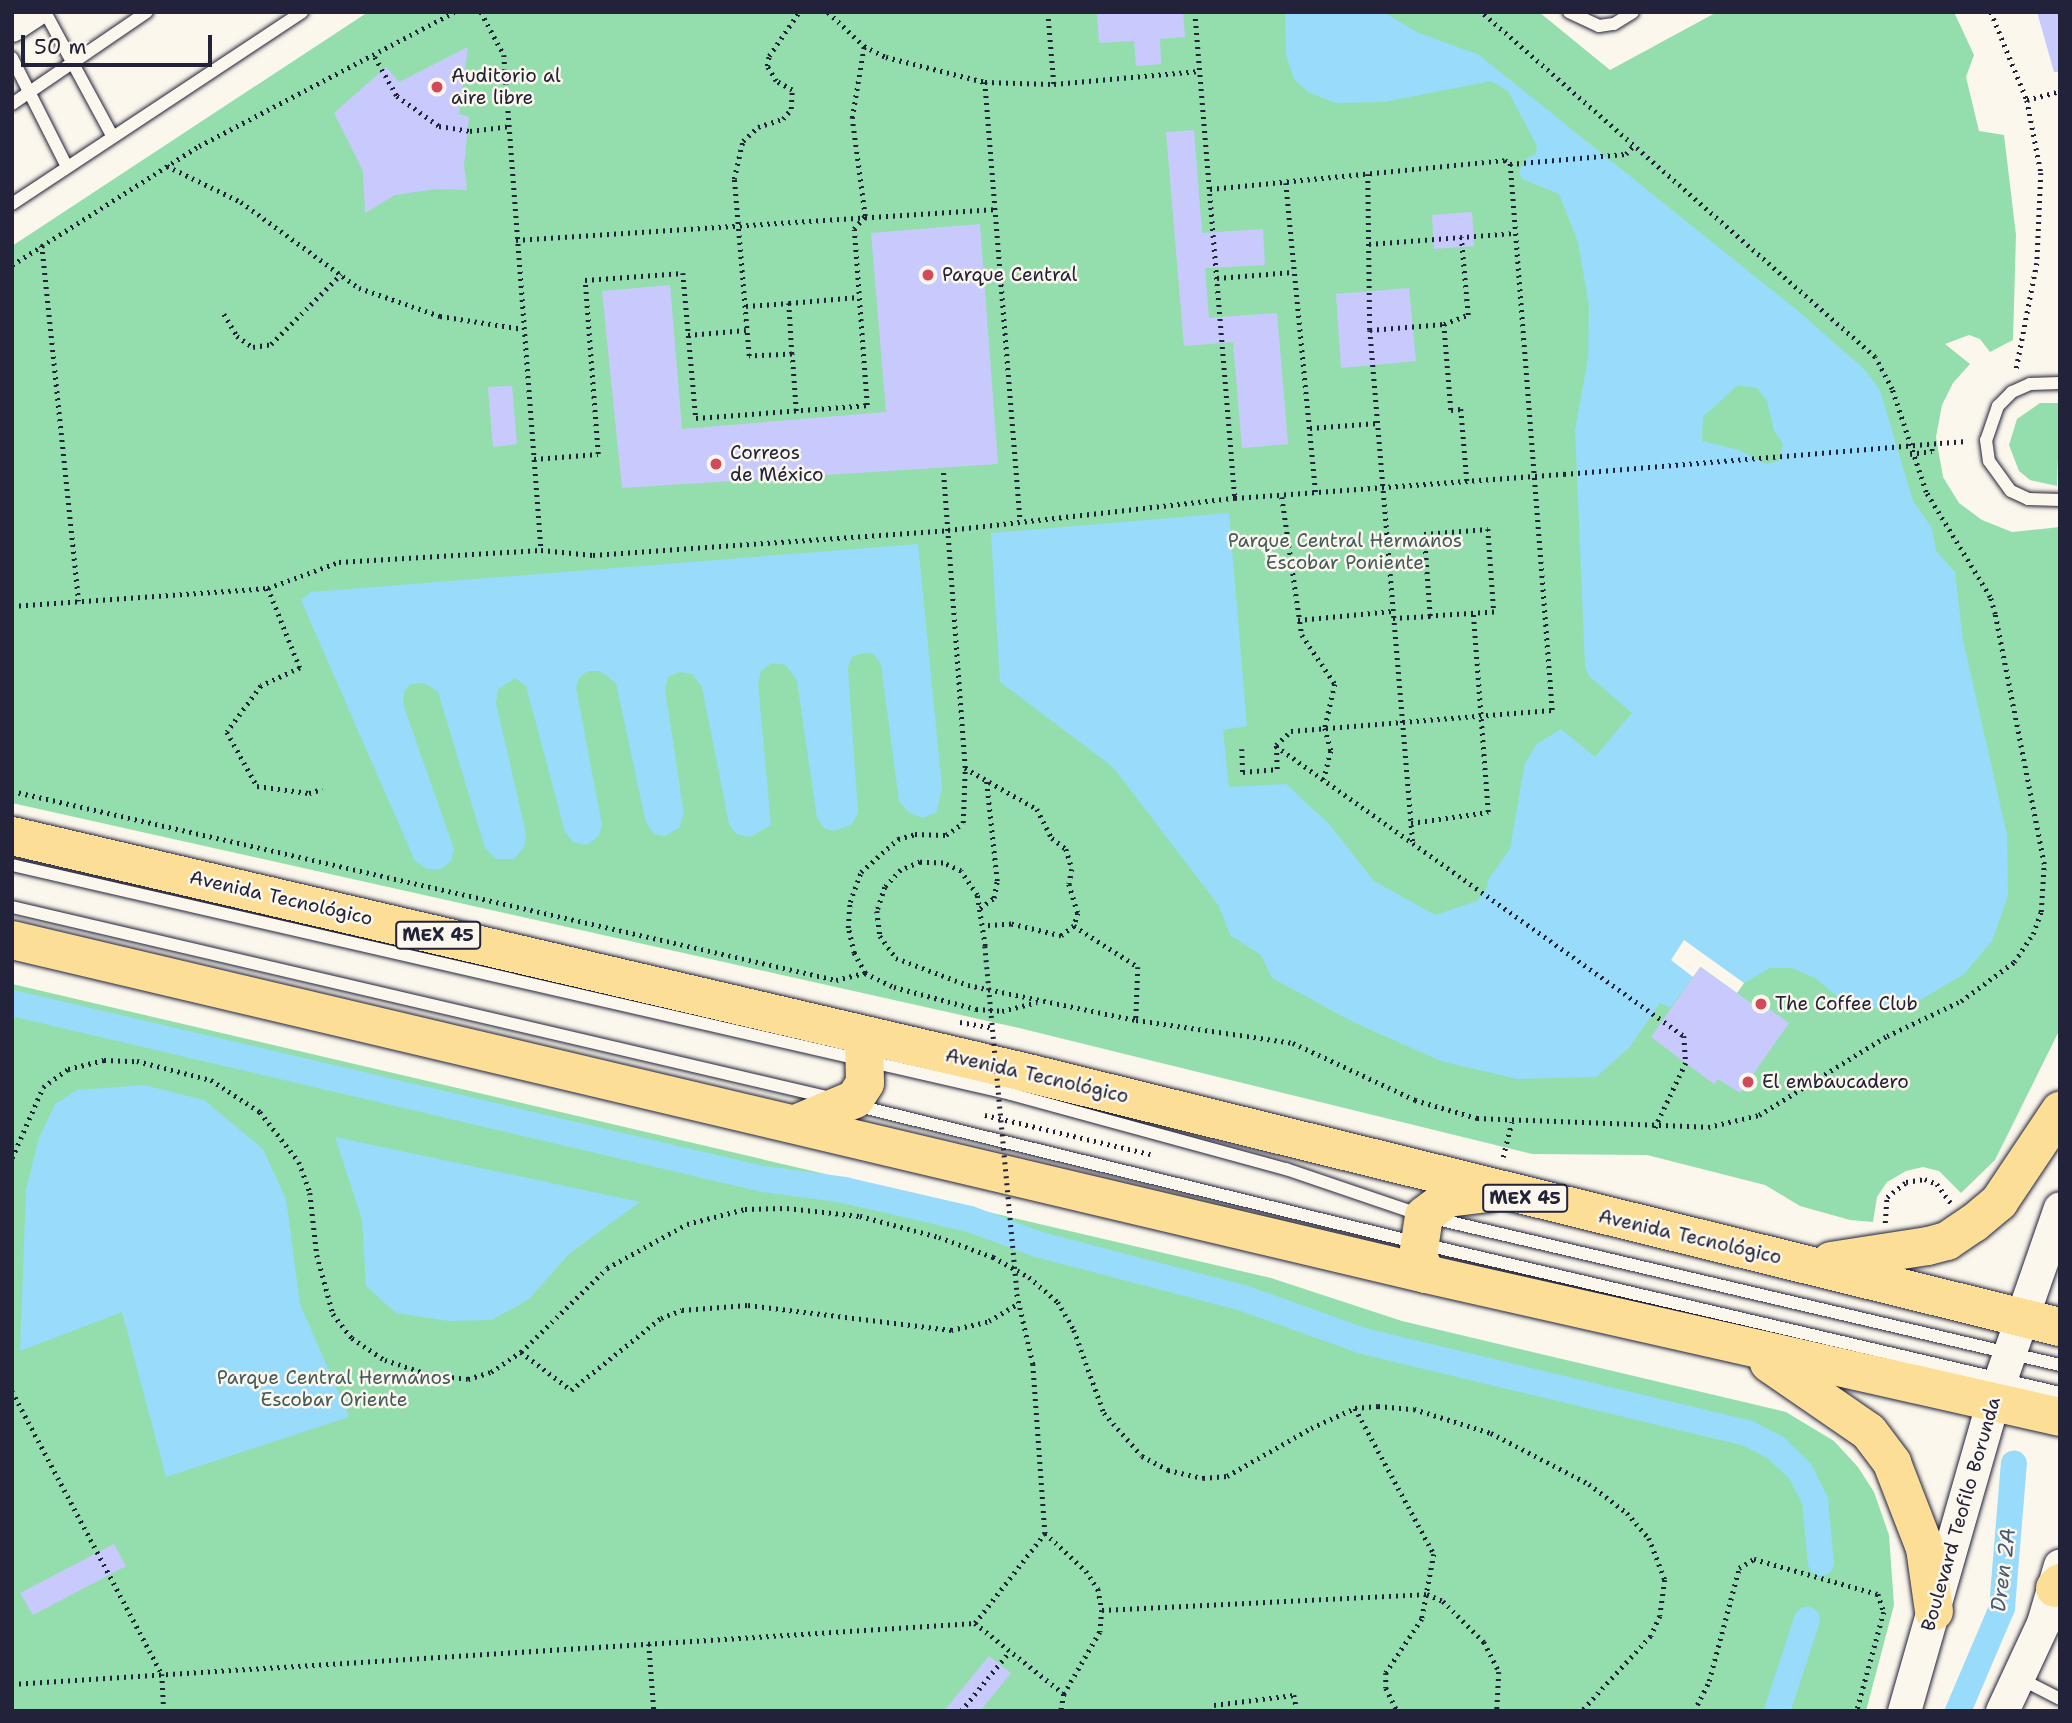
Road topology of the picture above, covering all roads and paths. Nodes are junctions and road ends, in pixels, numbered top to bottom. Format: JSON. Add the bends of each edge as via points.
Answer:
{"nodes":[{"id":1,"x":35,"y":12,"type":"edge"},
{"id":2,"x":45,"y":12,"type":"edge"},
{"id":3,"x":147,"y":12,"type":"edge"},
{"id":4,"x":302,"y":12,"type":"edge"},
{"id":5,"x":454,"y":12,"type":"edge"},
{"id":6,"x":481,"y":12,"type":"edge"},
{"id":7,"x":799,"y":12,"type":"edge"},
{"id":8,"x":828,"y":12,"type":"edge"},
{"id":9,"x":1048,"y":12,"type":"edge"},
{"id":10,"x":1195,"y":12,"type":"edge"},
{"id":11,"x":1481,"y":12,"type":"edge"},
{"id":12,"x":1569,"y":12,"type":"edge"},
{"id":13,"x":1633,"y":12,"type":"edge"},
{"id":14,"x":1991,"y":12,"type":"edge"},
{"id":15,"x":12,"y":27,"type":"edge"},
{"id":16,"x":864,"y":46,"type":"junction"},
{"id":17,"x":375,"y":57,"type":"junction"},
{"id":18,"x":12,"y":58,"type":"edge"},
{"id":19,"x":71,"y":63,"type":"junction"},
{"id":20,"x":1199,"y":71,"type":"junction"},
{"id":21,"x":985,"y":82,"type":"junction"},
{"id":22,"x":1054,"y":84,"type":"junction"},
{"id":23,"x":2060,"y":91,"type":"edge"},
{"id":24,"x":30,"y":93,"type":"junction"},
{"id":25,"x":2027,"y":100,"type":"junction"},
{"id":26,"x":12,"y":104,"type":"edge"},
{"id":27,"x":508,"y":126,"type":"junction"},
{"id":28,"x":113,"y":137,"type":"junction"},
{"id":29,"x":1632,"y":147,"type":"junction"},
{"id":30,"x":1510,"y":164,"type":"junction"},
{"id":31,"x":167,"y":166,"type":"junction"},
{"id":32,"x":67,"y":167,"type":"junction"},
{"id":33,"x":1368,"y":174,"type":"junction"},
{"id":34,"x":1286,"y":183,"type":"junction"},
{"id":35,"x":1210,"y":189,"type":"junction"},
{"id":36,"x":12,"y":204,"type":"edge"},
{"id":37,"x":993,"y":209,"type":"junction"},
{"id":38,"x":865,"y":216,"type":"junction"},
{"id":39,"x":739,"y":223,"type":"junction"},
{"id":40,"x":1514,"y":233,"type":"junction"},
{"id":41,"x":1461,"y":237,"type":"junction"},
{"id":42,"x":516,"y":240,"type":"junction"},
{"id":43,"x":42,"y":244,"type":"junction"},
{"id":44,"x":1369,"y":244,"type":"junction"},
{"id":45,"x":12,"y":265,"type":"edge"},
{"id":46,"x":1293,"y":272,"type":"junction"},
{"id":47,"x":341,"y":274,"type":"junction"},
{"id":48,"x":1217,"y":278,"type":"junction"},
{"id":49,"x":858,"y":297,"type":"junction"},
{"id":50,"x":789,"y":303,"type":"junction"},
{"id":51,"x":746,"y":306,"type":"junction"},
{"id":52,"x":224,"y":314,"type":"dead end"},
{"id":53,"x":1444,"y":324,"type":"junction"},
{"id":54,"x":523,"y":329,"type":"junction"},
{"id":55,"x":746,"y":330,"type":"junction"},
{"id":56,"x":1370,"y":330,"type":"junction"},
{"id":57,"x":688,"y":335,"type":"junction"},
{"id":58,"x":792,"y":354,"type":"junction"},
{"id":59,"x":2060,"y":383,"type":"edge"},
{"id":60,"x":2012,"y":392,"type":"junction"},
{"id":61,"x":796,"y":411,"type":"junction"},
{"id":62,"x":1378,"y":423,"type":"junction"},
{"id":63,"x":1310,"y":428,"type":"junction"},
{"id":64,"x":1986,"y":440,"type":"junction"},
{"id":65,"x":1931,"y":444,"type":"junction"},
{"id":66,"x":1910,"y":454,"type":"junction"},
{"id":67,"x":534,"y":458,"type":"junction"},
{"id":68,"x":943,"y":469,"type":"dead end"},
{"id":69,"x":1533,"y":476,"type":"junction"},
{"id":70,"x":1467,"y":481,"type":"junction"},
{"id":71,"x":1384,"y":488,"type":"junction"},
{"id":72,"x":1316,"y":494,"type":"junction"},
{"id":73,"x":1282,"y":497,"type":"junction"},
{"id":74,"x":1235,"y":498,"type":"junction"},
{"id":75,"x":2060,"y":500,"type":"edge"},
{"id":76,"x":1020,"y":518,"type":"junction"},
{"id":77,"x":948,"y":530,"type":"junction"},
{"id":78,"x":541,"y":550,"type":"junction"},
{"id":79,"x":268,"y":588,"type":"junction"},
{"id":80,"x":79,"y":601,"type":"junction"},
{"id":81,"x":12,"y":606,"type":"edge"},
{"id":82,"x":1393,"y":611,"type":"junction"},
{"id":83,"x":1473,"y":614,"type":"junction"},
{"id":84,"x":1430,"y":616,"type":"junction"},
{"id":85,"x":1393,"y":618,"type":"junction"},
{"id":86,"x":1298,"y":620,"type":"junction"},
{"id":87,"x":1481,"y":716,"type":"junction"},
{"id":88,"x":1401,"y":723,"type":"junction"},
{"id":89,"x":1325,"y":728,"type":"junction"},
{"id":90,"x":1276,"y":745,"type":"junction"},
{"id":91,"x":1242,"y":749,"type":"dead end"},
{"id":92,"x":965,"y":768,"type":"junction"},
{"id":93,"x":986,"y":778,"type":"junction"},
{"id":94,"x":1324,"y":779,"type":"junction"},
{"id":95,"x":321,"y":789,"type":"dead end"},
{"id":96,"x":12,"y":791,"type":"edge"},
{"id":97,"x":1411,"y":823,"type":"junction"},
{"id":98,"x":12,"y":836,"type":"edge"},
{"id":99,"x":1413,"y":844,"type":"junction"},
{"id":100,"x":12,"y":865,"type":"edge"},
{"id":101,"x":12,"y":907,"type":"edge"},
{"id":102,"x":981,"y":908,"type":"junction"},
{"id":103,"x":983,"y":926,"type":"junction"},
{"id":104,"x":1074,"y":926,"type":"junction"},
{"id":105,"x":12,"y":940,"type":"edge"},
{"id":106,"x":865,"y":973,"type":"junction"},
{"id":107,"x":1038,"y":1002,"type":"junction"},
{"id":108,"x":1136,"y":1020,"type":"junction"},
{"id":109,"x":956,"y":1021,"type":"dead end"},
{"id":110,"x":993,"y":1028,"type":"junction"},
{"id":111,"x":866,"y":1049,"type":"junction"},
{"id":112,"x":847,"y":1103,"type":"junction"},
{"id":113,"x":2060,"y":1111,"type":"edge"},
{"id":114,"x":1512,"y":1122,"type":"junction"},
{"id":115,"x":798,"y":1124,"type":"junction"},
{"id":116,"x":1655,"y":1128,"type":"junction"},
{"id":117,"x":12,"y":1158,"type":"edge"},
{"id":118,"x":1502,"y":1174,"type":"junction"},
{"id":119,"x":2060,"y":1208,"type":"edge"},
{"id":120,"x":1956,"y":1210,"type":"dead end"},
{"id":121,"x":1886,"y":1230,"type":"dead end"},
{"id":122,"x":1423,"y":1245,"type":"junction"},
{"id":123,"x":1805,"y":1264,"type":"junction"},
{"id":124,"x":1019,"y":1303,"type":"junction"},
{"id":125,"x":2038,"y":1322,"type":"edge"},
{"id":126,"x":1746,"y":1349,"type":"junction"},
{"id":127,"x":521,"y":1352,"type":"junction"},
{"id":128,"x":2060,"y":1365,"type":"edge"},
{"id":129,"x":2002,"y":1384,"type":"junction"},
{"id":130,"x":12,"y":1391,"type":"edge"},
{"id":131,"x":1355,"y":1408,"type":"junction"},
{"id":132,"x":2059,"y":1409,"type":"edge"},
{"id":133,"x":1045,"y":1533,"type":"junction"},
{"id":134,"x":2058,"y":1579,"type":"edge"},
{"id":135,"x":1427,"y":1594,"type":"junction"},
{"id":136,"x":1102,"y":1610,"type":"junction"},
{"id":137,"x":1934,"y":1611,"type":"junction"},
{"id":138,"x":975,"y":1623,"type":"junction"},
{"id":139,"x":649,"y":1644,"type":"junction"},
{"id":140,"x":1010,"y":1651,"type":"junction"},
{"id":141,"x":162,"y":1674,"type":"junction"},
{"id":142,"x":2018,"y":1678,"type":"junction"},
{"id":143,"x":12,"y":1684,"type":"edge"},
{"id":144,"x":1064,"y":1695,"type":"junction"},
{"id":145,"x":2060,"y":1699,"type":"edge"},
{"id":146,"x":164,"y":1711,"type":"edge"},
{"id":147,"x":654,"y":1711,"type":"edge"},
{"id":148,"x":961,"y":1711,"type":"edge"},
{"id":149,"x":1061,"y":1711,"type":"edge"},
{"id":150,"x":1215,"y":1711,"type":"edge"},
{"id":151,"x":1297,"y":1711,"type":"edge"},
{"id":152,"x":1397,"y":1711,"type":"edge"},
{"id":153,"x":1497,"y":1711,"type":"edge"},
{"id":154,"x":1582,"y":1711,"type":"edge"},
{"id":155,"x":1694,"y":1711,"type":"edge"},
{"id":156,"x":1857,"y":1711,"type":"edge"},
{"id":157,"x":1904,"y":1711,"type":"edge"},
{"id":158,"x":2002,"y":1711,"type":"edge"}],
"edges":[{"from":1,"to":15,"type":"street"},
{"from":2,"to":19,"type":"lane"},
{"from":3,"to":19,"type":"lane"},
{"from":4,"to":28,"type":"lane"},
{"from":5,"to":17,"type":"path"},
{"from":6,"to":27,"type":"path","via":[[504,55]]},
{"from":7,"to":39,"type":"path","via":[[767,66],[776,81],[792,90],[791,109],[783,119],[758,127],[737,154],[734,179]]},
{"from":8,"to":16,"type":"path"},
{"from":9,"to":22,"type":"path"},
{"from":10,"to":20,"type":"path"},
{"from":11,"to":29,"type":"path"},
{"from":12,"to":13,"type":"lane","via":[[1599,26],[1614,24]]},
{"from":14,"to":25,"type":"path"},
{"from":16,"to":21,"type":"path","via":[[886,57]]},
{"from":16,"to":38,"type":"path","via":[[852,118]]},
{"from":17,"to":27,"type":"path","via":[[397,96],[439,126],[470,131]]},
{"from":17,"to":31,"type":"path"},
{"from":18,"to":24,"type":"lane"},
{"from":19,"to":24,"type":"lane"},
{"from":19,"to":28,"type":"lane"},
{"from":20,"to":22,"type":"path"},
{"from":20,"to":35,"type":"path"},
{"from":21,"to":22,"type":"path"},
{"from":21,"to":37,"type":"path"},
{"from":23,"to":25,"type":"path"},
{"from":24,"to":26,"type":"lane"},
{"from":24,"to":32,"type":"lane"},
{"from":25,"to":60,"type":"path","via":[[2041,173],[2042,223]]},
{"from":27,"to":42,"type":"path"},
{"from":28,"to":32,"type":"lane"},
{"from":29,"to":30,"type":"path","via":[[1626,154]]},
{"from":29,"to":66,"type":"path","via":[[1875,357],[1892,389]]},
{"from":30,"to":33,"type":"path","via":[[1505,160]]},
{"from":30,"to":40,"type":"path"},
{"from":31,"to":43,"type":"path"},
{"from":31,"to":47,"type":"path","via":[[241,202]]},
{"from":32,"to":36,"type":"lane"},
{"from":33,"to":34,"type":"path"},
{"from":33,"to":44,"type":"path"},
{"from":34,"to":35,"type":"path"},
{"from":34,"to":46,"type":"path"},
{"from":35,"to":48,"type":"path"},
{"from":37,"to":38,"type":"path"},
{"from":37,"to":76,"type":"path"},
{"from":38,"to":39,"type":"path"},
{"from":38,"to":49,"type":"path","via":[[854,229]]},
{"from":39,"to":42,"type":"path"},
{"from":39,"to":51,"type":"path"},
{"from":40,"to":41,"type":"path"},
{"from":40,"to":69,"type":"path"},
{"from":41,"to":44,"type":"path"},
{"from":41,"to":53,"type":"path","via":[[1468,315]]},
{"from":42,"to":54,"type":"path"},
{"from":43,"to":45,"type":"path"},
{"from":43,"to":80,"type":"path"},
{"from":44,"to":56,"type":"path"},
{"from":46,"to":48,"type":"path"},
{"from":46,"to":63,"type":"path"},
{"from":47,"to":52,"type":"path","via":[[271,344],[253,347],[237,336]]},
{"from":47,"to":54,"type":"path","via":[[359,288],[440,316]]},
{"from":48,"to":74,"type":"path"},
{"from":49,"to":50,"type":"path"},
{"from":49,"to":61,"type":"path","via":[[867,405]]},
{"from":50,"to":51,"type":"path"},
{"from":50,"to":58,"type":"path"},
{"from":51,"to":55,"type":"path"},
{"from":53,"to":56,"type":"path"},
{"from":53,"to":70,"type":"path","via":[[1451,410],[1461,409]]},
{"from":54,"to":67,"type":"path"},
{"from":55,"to":57,"type":"path"},
{"from":55,"to":58,"type":"path","via":[[749,356]]},
{"from":56,"to":62,"type":"path"},
{"from":57,"to":61,"type":"path","via":[[696,418]]},
{"from":57,"to":67,"type":"path","via":[[683,273],[585,280],[598,454]]},
{"from":58,"to":61,"type":"path"},
{"from":59,"to":60,"type":"lane","via":[[2030,384]]},
{"from":60,"to":64,"type":"lane","via":[[1998,406]]},
{"from":62,"to":63,"type":"path"},
{"from":62,"to":71,"type":"path"},
{"from":63,"to":72,"type":"path"},
{"from":64,"to":65,"type":"path","bridge":true},
{"from":64,"to":75,"type":"lane","via":[[1989,461],[2011,491],[2028,499]]},
{"from":65,"to":66,"type":"path","via":[[1932,450]]},
{"from":65,"to":69,"type":"path","bridge":true},
{"from":66,"to":116,"type":"path","via":[[1941,521],[1996,614],[2044,864],[2041,912],[2033,934],[2014,961],[1961,1001],[1887,1036],[1759,1115],[1708,1128]]},
{"from":67,"to":78,"type":"path"},
{"from":68,"to":77,"type":"path"},
{"from":69,"to":70,"type":"path"},
{"from":69,"to":87,"type":"path","via":[[1552,710]]},
{"from":70,"to":71,"type":"path"},
{"from":71,"to":72,"type":"path"},
{"from":71,"to":82,"type":"path"},
{"from":72,"to":73,"type":"path"},
{"from":73,"to":74,"type":"path"},
{"from":73,"to":86,"type":"path"},
{"from":74,"to":76,"type":"path"},
{"from":76,"to":77,"type":"path"},
{"from":77,"to":78,"type":"path","via":[[593,555]]},
{"from":77,"to":92,"type":"path"},
{"from":78,"to":79,"type":"path","via":[[339,562]]},
{"from":79,"to":80,"type":"path"},
{"from":79,"to":95,"type":"path","via":[[300,668],[261,686],[227,732],[257,786],[309,793]]},
{"from":80,"to":81,"type":"path"},
{"from":82,"to":85,"type":"path"},
{"from":82,"to":86,"type":"path"},
{"from":83,"to":84,"type":"path"},
{"from":83,"to":84,"type":"path","via":[[1494,612],[1488,529],[1424,534]]},
{"from":83,"to":87,"type":"path"},
{"from":84,"to":85,"type":"path"},
{"from":85,"to":88,"type":"path"},
{"from":86,"to":89,"type":"path","via":[[1306,647],[1335,684]]},
{"from":87,"to":88,"type":"path"},
{"from":87,"to":97,"type":"path","via":[[1488,812]]},
{"from":88,"to":89,"type":"path"},
{"from":88,"to":97,"type":"path"},
{"from":89,"to":90,"type":"path","via":[[1291,731]]},
{"from":89,"to":94,"type":"path","via":[[1331,751]]},
{"from":90,"to":91,"type":"path","via":[[1277,769],[1243,772]]},
{"from":90,"to":94,"type":"path"},
{"from":92,"to":93,"type":"path"},
{"from":92,"to":106,"type":"path","via":[[963,822],[953,833],[898,839],[861,872],[850,902],[848,928]]},
{"from":93,"to":102,"type":"path","via":[[997,881],[994,898]]},
{"from":93,"to":104,"type":"path","via":[[1037,809],[1052,838],[1066,849],[1072,869],[1069,884],[1078,913]]},
{"from":94,"to":99,"type":"path"},
{"from":96,"to":106,"type":"path","via":[[836,980]]},
{"from":97,"to":99,"type":"path"},
{"from":98,"to":111,"type":"main road","name":"Avenida Tecnológico","number":"MEX 45"},
{"from":99,"to":116,"type":"path","via":[[1684,1036],[1688,1052]]},
{"from":100,"to":111,"type":"lane"},
{"from":101,"to":112,"type":"lane"},
{"from":102,"to":103,"type":"path"},
{"from":102,"to":107,"type":"path","via":[[972,882],[961,871],[943,863],[920,862],[901,870],[885,887],[877,911],[880,936],[896,958],[914,968]]},
{"from":103,"to":104,"type":"path","via":[[1011,924],[1061,936]]},
{"from":103,"to":110,"type":"path","bridge":true},
{"from":104,"to":108,"type":"path","via":[[1139,967]]},
{"from":105,"to":115,"type":"main road"},
{"from":106,"to":107,"type":"path","via":[[894,987],[976,1009],[1002,1011]]},
{"from":107,"to":108,"type":"path"},
{"from":108,"to":114,"type":"path","via":[[1293,1043],[1437,1108]]},
{"from":109,"to":110,"type":"path"},
{"from":110,"to":124,"type":"path","bridge":true},
{"from":111,"to":112,"type":"main road","via":[[865,1083]]},
{"from":111,"to":118,"type":"main road","name":"Avenida Tecnológico","number":"MEX 45","via":[[1399,1163]]},
{"from":111,"to":122,"type":"lane","via":[[1286,1169]]},
{"from":112,"to":115,"type":"main road"},
{"from":112,"to":122,"type":"lane"},
{"from":113,"to":123,"type":"main road","via":[[1999,1202],[1947,1241],[1892,1254]]},
{"from":114,"to":116,"type":"path"},
{"from":114,"to":118,"type":"path"},
{"from":115,"to":122,"type":"main road"},
{"from":117,"to":127,"type":"path","via":[[43,1087],[68,1069],[104,1060],[137,1061],[211,1080],[260,1112],[299,1162],[310,1193],[317,1255],[333,1314],[352,1338],[385,1360],[431,1375],[468,1379],[491,1372]]},
{"from":118,"to":122,"type":"main road","via":[[1448,1198]]},
{"from":118,"to":123,"type":"main road","name":"Avenida Tecnológico","number":"MEX 45"},
{"from":119,"to":125,"type":"main road","name":"Boulevard Teofilo Borunda"},
{"from":120,"to":121,"type":"path","via":[[1937,1184],[1925,1179],[1906,1182],[1887,1197]]},
{"from":122,"to":126,"type":"main road"},
{"from":122,"to":129,"type":"lane"},
{"from":122,"to":129,"type":"lane"},
{"from":123,"to":125,"type":"main road","name":"Avenida Tecnológico","number":"MEX 45"},
{"from":124,"to":127,"type":"path","via":[[981,1325],[951,1331],[748,1305],[682,1310],[661,1318],[571,1390]]},
{"from":124,"to":133,"type":"path","via":[[1033,1364]]},
{"from":125,"to":129,"type":"main road","name":"Boulevard Teofilo Borunda"},
{"from":126,"to":129,"type":"main road"},
{"from":126,"to":137,"type":"main road","via":[[1830,1401],[1869,1432],[1892,1463],[1925,1548]]},
{"from":127,"to":131,"type":"path","via":[[607,1268],[645,1244],[719,1215],[787,1208],[860,1216],[939,1237],[993,1257],[1029,1277],[1058,1302],[1074,1329],[1104,1413],[1118,1434],[1142,1456],[1168,1470],[1203,1478],[1227,1476]]},
{"from":128,"to":129,"type":"lane"},
{"from":129,"to":132,"type":"main road"},
{"from":129,"to":137,"type":"main road","name":"Boulevard Teofilo Borunda"},
{"from":130,"to":141,"type":"path"},
{"from":131,"to":135,"type":"path","via":[[1433,1546]]},
{"from":131,"to":154,"type":"path","via":[[1413,1409],[1491,1433],[1589,1484],[1627,1513],[1649,1538],[1665,1580],[1660,1616],[1632,1659],[1604,1682]]},
{"from":133,"to":136,"type":"path","via":[[1086,1571],[1098,1590]]},
{"from":133,"to":138,"type":"path"},
{"from":134,"to":142,"type":"main road"},
{"from":135,"to":136,"type":"path"},
{"from":135,"to":152,"type":"path","via":[[1413,1635],[1386,1673],[1386,1688]]},
{"from":135,"to":153,"type":"path","via":[[1451,1608],[1484,1642],[1499,1672]]},
{"from":136,"to":144,"type":"path","via":[[1100,1632]]},
{"from":137,"to":157,"type":"main road","name":"Boulevard Teofilo Borunda"},
{"from":138,"to":139,"type":"path"},
{"from":138,"to":140,"type":"path"},
{"from":139,"to":141,"type":"path"},
{"from":139,"to":147,"type":"path"},
{"from":140,"to":144,"type":"path"},
{"from":140,"to":148,"type":"path"},
{"from":141,"to":143,"type":"path"},
{"from":141,"to":146,"type":"path"},
{"from":142,"to":145,"type":"lane"},
{"from":142,"to":158,"type":"main road"},
{"from":144,"to":149,"type":"path"},
{"from":150,"to":151,"type":"path","via":[[1214,1705],[1294,1695]]},
{"from":155,"to":156,"type":"path","via":[[1709,1681],[1739,1569],[1754,1559],[1878,1594],[1884,1612]]}]}
